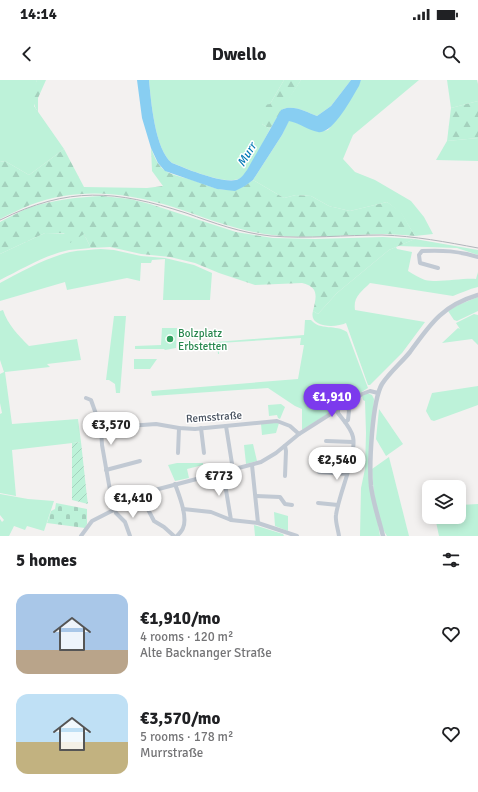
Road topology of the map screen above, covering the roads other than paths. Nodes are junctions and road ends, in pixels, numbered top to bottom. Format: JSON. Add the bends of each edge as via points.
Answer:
{"nodes":[{"id":1,"x":478,"y":257,"type":"edge"},
{"id":2,"x":438,"y":268,"type":"dead end"},
{"id":3,"x":478,"y":295,"type":"edge"},
{"id":4,"x":378,"y":393,"type":"junction"},
{"id":5,"x":86,"y":398,"type":"dead end"},
{"id":6,"x":347,"y":404,"type":"junction"},
{"id":7,"x":338,"y":410,"type":"junction"},
{"id":8,"x":345,"y":422,"type":"junction"},
{"id":9,"x":226,"y":426,"type":"junction"},
{"id":10,"x":102,"y":428,"type":"junction"},
{"id":11,"x":179,"y":428,"type":"junction"},
{"id":12,"x":201,"y":428,"type":"junction"},
{"id":13,"x":299,"y":434,"type":"junction"},
{"id":14,"x":326,"y":441,"type":"dead end"},
{"id":15,"x":353,"y":442,"type":"junction"},
{"id":16,"x":285,"y":446,"type":"junction"},
{"id":17,"x":178,"y":453,"type":"dead end"},
{"id":18,"x":204,"y":453,"type":"dead end"},
{"id":19,"x":140,"y":461,"type":"dead end"},
{"id":20,"x":252,"y":465,"type":"junction"},
{"id":21,"x":106,"y":470,"type":"junction"},
{"id":22,"x":233,"y":470,"type":"junction"},
{"id":23,"x":223,"y":472,"type":"junction"},
{"id":24,"x":319,"y":472,"type":"dead end"},
{"id":25,"x":347,"y":474,"type":"junction"},
{"id":26,"x":285,"y":476,"type":"dead end"},
{"id":27,"x":175,"y":484,"type":"junction"},
{"id":28,"x":141,"y":496,"type":"junction"},
{"id":29,"x":256,"y":496,"type":"junction"},
{"id":30,"x":318,"y":503,"type":"dead end"},
{"id":31,"x":292,"y":505,"type":"dead end"},
{"id":32,"x":338,"y":505,"type":"junction"},
{"id":33,"x":183,"y":508,"type":"junction"},
{"id":34,"x":115,"y":510,"type":"junction"},
{"id":35,"x":230,"y":520,"type":"junction"},
{"id":36,"x":258,"y":523,"type":"junction"},
{"id":37,"x":86,"y":530,"type":"junction"},
{"id":38,"x":81,"y":536,"type":"edge"},
{"id":39,"x":88,"y":536,"type":"edge"},
{"id":40,"x":130,"y":536,"type":"edge"},
{"id":41,"x":174,"y":536,"type":"edge"},
{"id":42,"x":177,"y":536,"type":"edge"},
{"id":43,"x":297,"y":536,"type":"edge"},
{"id":44,"x":334,"y":536,"type":"edge"},
{"id":45,"x":339,"y":536,"type":"edge"},
{"id":46,"x":383,"y":536,"type":"edge"}],
"edges":[{"from":1,"to":2,"type":"street","via":[[458,251],[422,251],[419,255],[420,264]]},
{"from":3,"to":4,"type":"street","via":[[453,306],[434,320]]},
{"from":4,"to":6,"type":"street","via":[[366,392]]},
{"from":4,"to":46,"type":"street","via":[[374,416],[371,481]]},
{"from":5,"to":10,"type":"street","via":[[91,400]]},
{"from":6,"to":7,"type":"street"},
{"from":6,"to":8,"type":"street","via":[[349,416]]},
{"from":7,"to":8,"type":"street"},
{"from":7,"to":13,"type":"street"},
{"from":8,"to":15,"type":"street"},
{"from":9,"to":12,"type":"street","name":"Remsstraße"},
{"from":9,"to":13,"type":"street","name":"Remsstraße","via":[[277,421],[290,426]]},
{"from":9,"to":22,"type":"street"},
{"from":10,"to":11,"type":"street","name":"Remsstraße","via":[[156,424]]},
{"from":10,"to":21,"type":"street"},
{"from":11,"to":12,"type":"street","name":"Remsstraße"},
{"from":11,"to":17,"type":"street"},
{"from":12,"to":18,"type":"street"},
{"from":13,"to":16,"type":"street"},
{"from":14,"to":15,"type":"street"},
{"from":15,"to":25,"type":"street"},
{"from":16,"to":20,"type":"street","via":[[267,459]]},
{"from":16,"to":26,"type":"street"},
{"from":19,"to":21,"type":"street"},
{"from":20,"to":22,"type":"street"},
{"from":20,"to":29,"type":"street"},
{"from":21,"to":34,"type":"street"},
{"from":22,"to":23,"type":"street"},
{"from":23,"to":27,"type":"street"},
{"from":23,"to":35,"type":"street"},
{"from":24,"to":25,"type":"street"},
{"from":25,"to":32,"type":"street"},
{"from":27,"to":28,"type":"street"},
{"from":27,"to":33,"type":"street"},
{"from":28,"to":34,"type":"street"},
{"from":28,"to":41,"type":"street","via":[[154,521]]},
{"from":29,"to":31,"type":"street","via":[[280,497],[285,504]]},
{"from":29,"to":36,"type":"street"},
{"from":30,"to":32,"type":"street"},
{"from":32,"to":45,"type":"street","via":[[336,517]]},
{"from":33,"to":35,"type":"street","via":[[211,512]]},
{"from":33,"to":42,"type":"street","via":[[184,527]]},
{"from":34,"to":37,"type":"street","via":[[92,521]]},
{"from":34,"to":40,"type":"street","via":[[125,522]]},
{"from":35,"to":36,"type":"street"},
{"from":36,"to":43,"type":"street"},
{"from":37,"to":38,"type":"street"},
{"from":37,"to":39,"type":"street"},
{"from":44,"to":45,"type":"street"}]}
